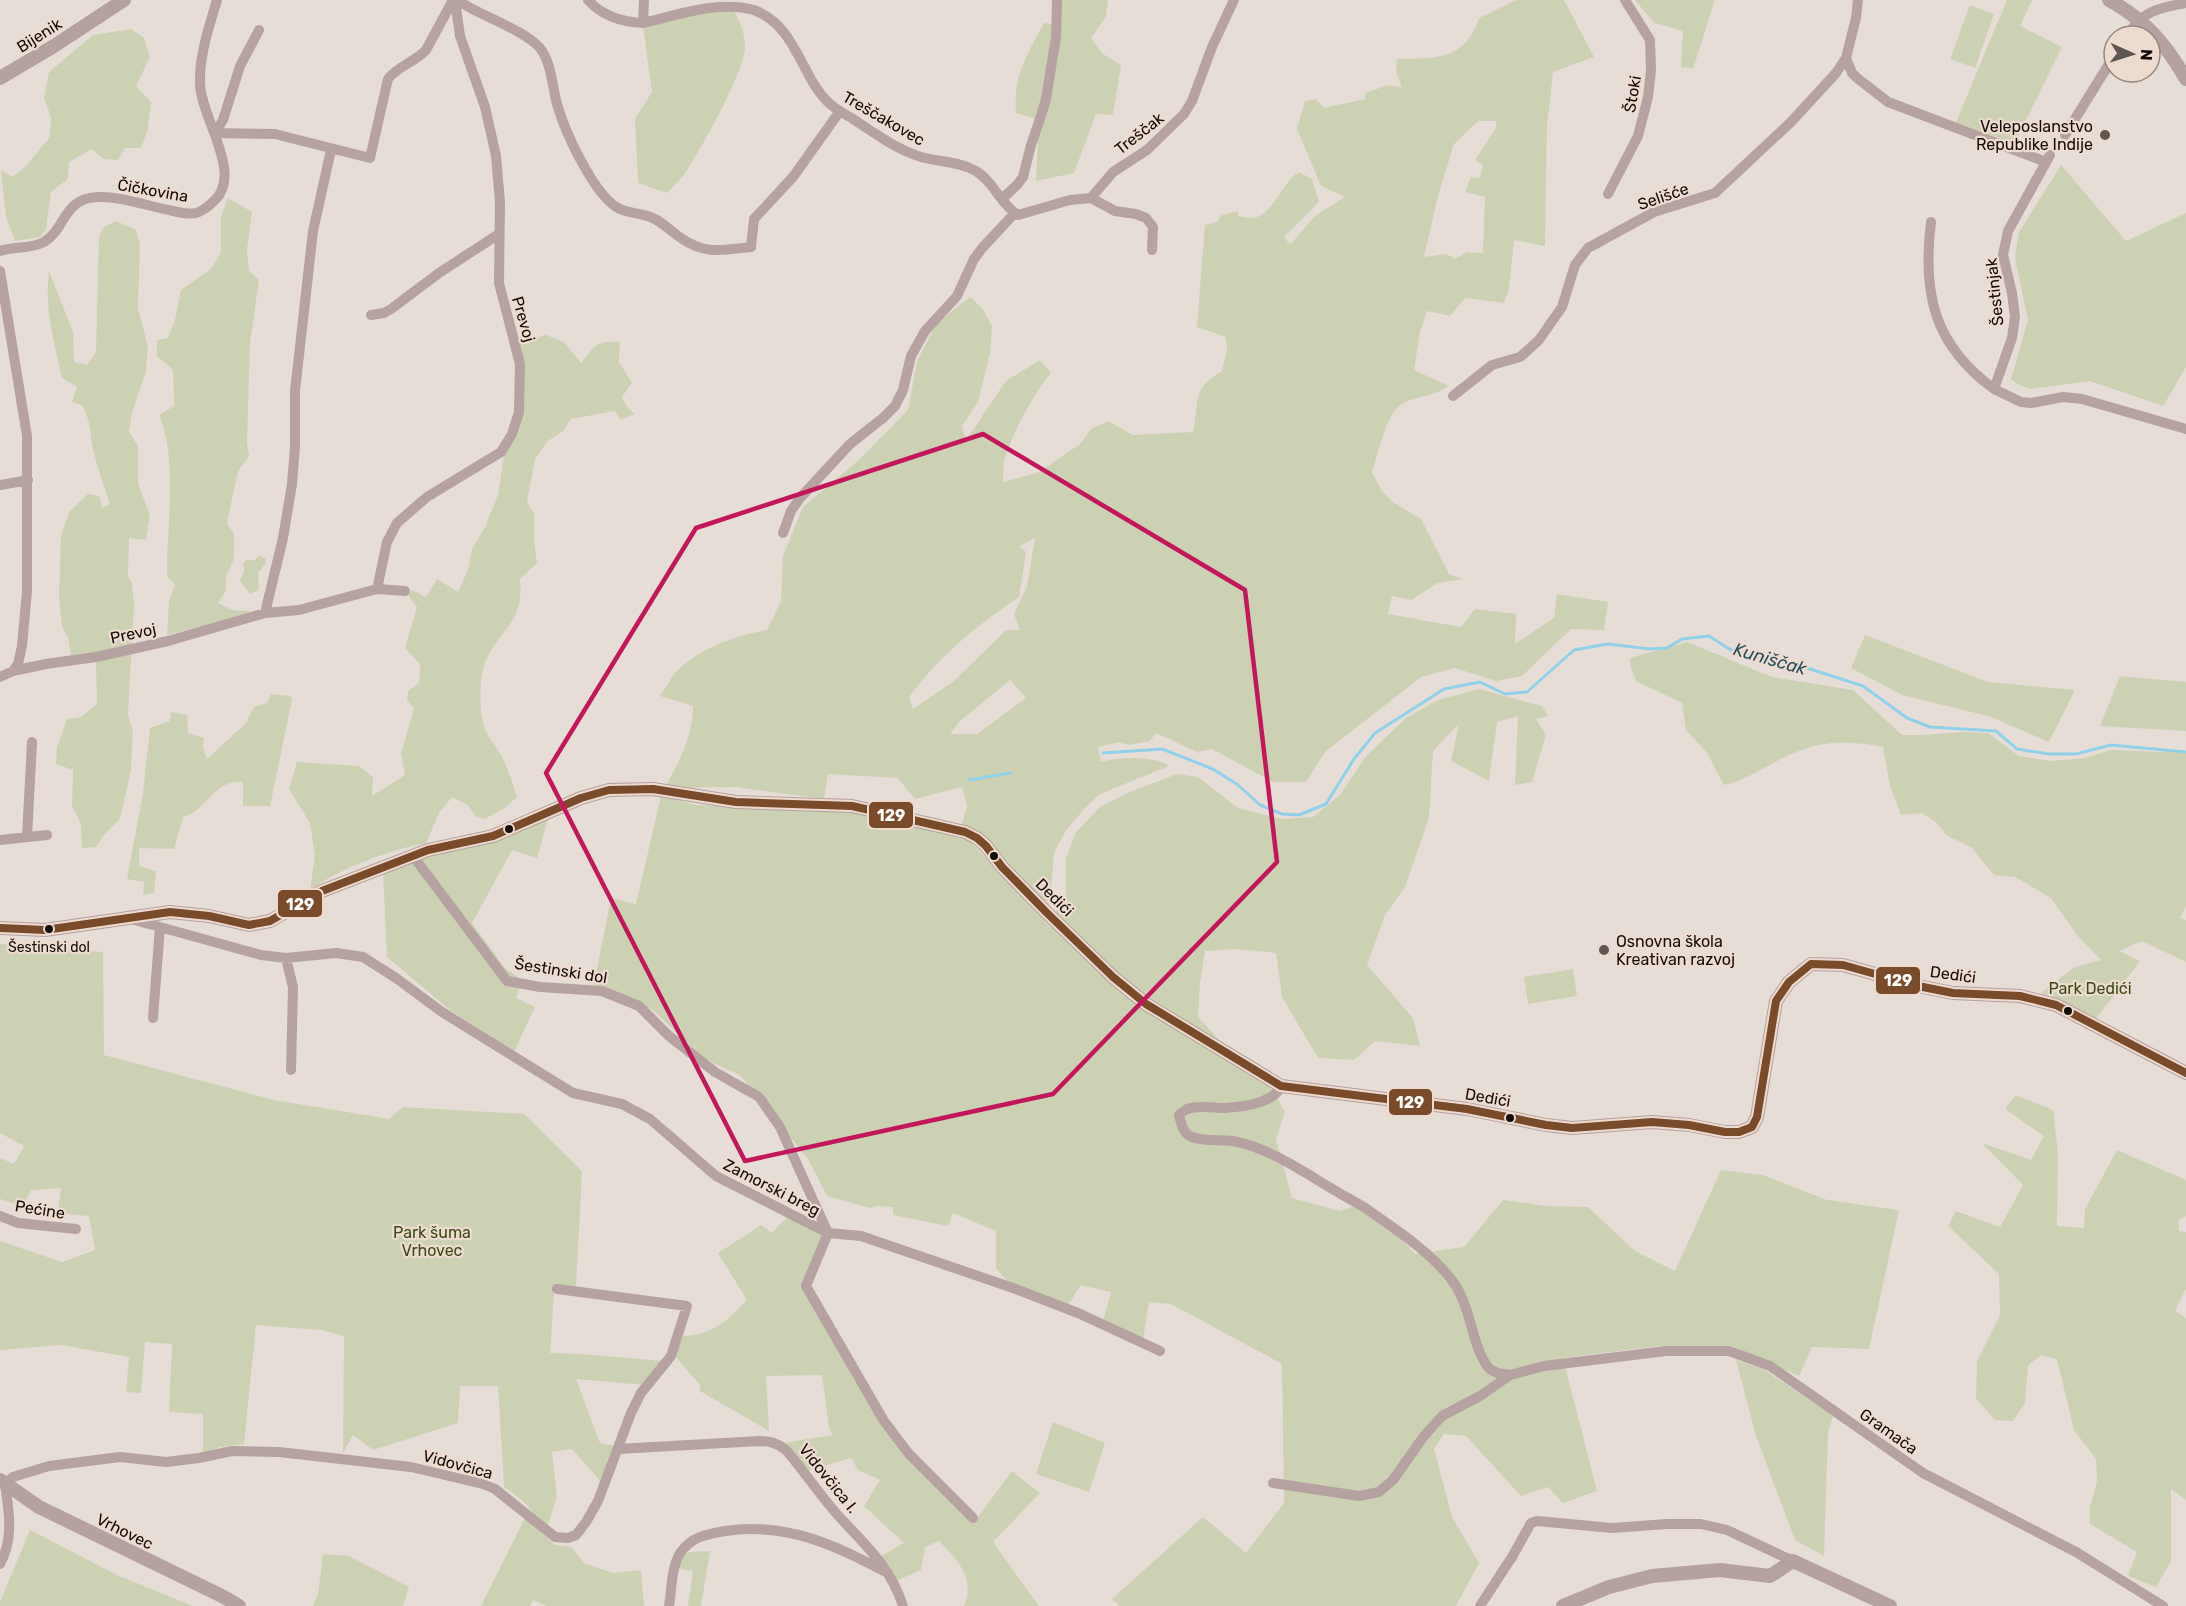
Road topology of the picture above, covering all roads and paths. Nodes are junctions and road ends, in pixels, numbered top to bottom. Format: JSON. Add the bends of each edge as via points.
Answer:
{"nodes":[{"id":1,"x":124,"y":0,"type":"edge"},
{"id":2,"x":218,"y":0,"type":"edge"},
{"id":3,"x":455,"y":0,"type":"edge"},
{"id":4,"x":588,"y":0,"type":"edge"},
{"id":5,"x":644,"y":0,"type":"edge"},
{"id":6,"x":1057,"y":0,"type":"edge"},
{"id":7,"x":1234,"y":0,"type":"edge"},
{"id":8,"x":1625,"y":0,"type":"edge"},
{"id":9,"x":1858,"y":0,"type":"edge"},
{"id":10,"x":2109,"y":0,"type":"edge"},
{"id":11,"x":2186,"y":3,"type":"edge"},
{"id":12,"x":2139,"y":19,"type":"junction"},
{"id":13,"x":643,"y":23,"type":"junction"},
{"id":14,"x":2135,"y":24,"type":"edge"},
{"id":15,"x":258,"y":30,"type":"dead end"},
{"id":16,"x":1846,"y":58,"type":"junction"},
{"id":17,"x":2102,"y":75,"type":"edge"},
{"id":18,"x":0,"y":78,"type":"edge"},
{"id":19,"x":2186,"y":79,"type":"edge"},
{"id":20,"x":840,"y":111,"type":"junction"},
{"id":21,"x":215,"y":133,"type":"junction"},
{"id":22,"x":2065,"y":135,"type":"dead end"},
{"id":23,"x":331,"y":150,"type":"junction"},
{"id":24,"x":1608,"y":194,"type":"dead end"},
{"id":25,"x":1091,"y":198,"type":"junction"},
{"id":26,"x":1002,"y":199,"type":"junction"},
{"id":27,"x":1015,"y":213,"type":"junction"},
{"id":28,"x":1931,"y":222,"type":"dead end"},
{"id":29,"x":499,"y":234,"type":"junction"},
{"id":30,"x":1152,"y":250,"type":"dead end"},
{"id":31,"x":0,"y":251,"type":"edge"},
{"id":32,"x":0,"y":271,"type":"edge"},
{"id":33,"x":371,"y":315,"type":"dead end"},
{"id":34,"x":1994,"y":390,"type":"junction"},
{"id":35,"x":1453,"y":396,"type":"dead end"},
{"id":36,"x":2186,"y":429,"type":"edge"},
{"id":37,"x":28,"y":480,"type":"junction"},
{"id":38,"x":0,"y":485,"type":"edge"},
{"id":39,"x":783,"y":533,"type":"dead end"},
{"id":40,"x":377,"y":589,"type":"junction"},
{"id":41,"x":405,"y":591,"type":"dead end"},
{"id":42,"x":265,"y":613,"type":"junction"},
{"id":43,"x":13,"y":671,"type":"junction"},
{"id":44,"x":0,"y":677,"type":"edge"},
{"id":45,"x":32,"y":742,"type":"dead end"},
{"id":46,"x":47,"y":835,"type":"dead end"},
{"id":47,"x":27,"y":837,"type":"junction"},
{"id":48,"x":0,"y":840,"type":"edge"},
{"id":49,"x":413,"y":856,"type":"junction"},
{"id":50,"x":130,"y":919,"type":"junction"},
{"id":51,"x":160,"y":927,"type":"junction"},
{"id":52,"x":0,"y":928,"type":"edge"},
{"id":53,"x":286,"y":958,"type":"junction"},
{"id":54,"x":153,"y":1018,"type":"dead end"},
{"id":55,"x":291,"y":1070,"type":"dead end"},
{"id":56,"x":2186,"y":1073,"type":"edge"},
{"id":57,"x":1281,"y":1086,"type":"junction"},
{"id":58,"x":0,"y":1216,"type":"edge"},
{"id":59,"x":76,"y":1229,"type":"dead end"},
{"id":60,"x":828,"y":1233,"type":"junction"},
{"id":61,"x":557,"y":1289,"type":"dead end"},
{"id":62,"x":1160,"y":1351,"type":"dead end"},
{"id":63,"x":1510,"y":1375,"type":"junction"},
{"id":64,"x":618,"y":1449,"type":"junction"},
{"id":65,"x":3,"y":1482,"type":"edge"},
{"id":66,"x":1273,"y":1483,"type":"dead end"},
{"id":67,"x":973,"y":1518,"type":"dead end"},
{"id":68,"x":1793,"y":1561,"type":"junction"},
{"id":69,"x":0,"y":1564,"type":"edge"},
{"id":70,"x":888,"y":1573,"type":"junction"},
{"id":71,"x":239,"y":1606,"type":"edge"},
{"id":72,"x":669,"y":1606,"type":"edge"},
{"id":73,"x":903,"y":1606,"type":"edge"},
{"id":74,"x":1480,"y":1606,"type":"edge"},
{"id":75,"x":1563,"y":1606,"type":"edge"},
{"id":76,"x":1890,"y":1606,"type":"edge"},
{"id":77,"x":2163,"y":1606,"type":"edge"}],
"edges":[{"from":1,"to":18,"type":"street","name":"Bijenik"},
{"from":2,"to":21,"type":"street","name":"Čičkovina","via":[[204,45],[200,76],[203,105]]},
{"from":3,"to":20,"type":"street","via":[[539,48],[548,65],[567,130],[591,180],[607,200],[619,208],[653,218],[697,248],[751,247],[754,219],[794,177]]},
{"from":3,"to":23,"type":"street","via":[[426,50],[388,79],[370,158]]},
{"from":3,"to":29,"type":"street","name":"Prevoj","via":[[460,36],[491,131],[499,186]]},
{"from":4,"to":13,"type":"street","name":"Treščakovec","via":[[603,14]]},
{"from":5,"to":13,"type":"street"},
{"from":6,"to":26,"type":"street","via":[[1056,37],[1044,108],[1023,177]]},
{"from":7,"to":25,"type":"street","name":"Treščak","via":[[1184,114],[1147,150],[1113,172]]},
{"from":8,"to":24,"type":"street","name":"Štoki","via":[[1650,40],[1651,70],[1638,136]]},
{"from":9,"to":16,"type":"street","name":"Selišće"},
{"from":10,"to":12,"type":"street"},
{"from":11,"to":12,"type":"street","via":[[2151,11]]},
{"from":12,"to":14,"type":"street"},
{"from":12,"to":19,"type":"street","via":[[2163,43]]},
{"from":13,"to":20,"type":"street","name":"Treščakovec","via":[[711,5],[755,10],[783,32],[823,96]]},
{"from":15,"to":21,"type":"street"},
{"from":16,"to":34,"type":"street","name":"Šestinjak","via":[[1851,73],[1888,102],[2048,159],[2008,231],[2003,255],[2015,317]]},
{"from":16,"to":35,"type":"street","name":"Selišće","via":[[1791,122],[1722,188],[1654,212],[1583,253],[1562,307],[1539,340],[1520,357],[1492,365]]},
{"from":17,"to":22,"type":"street"},
{"from":20,"to":26,"type":"street","name":"Treščakovec","via":[[909,152],[973,170],[989,181]]},
{"from":21,"to":23,"type":"street","via":[[274,134]]},
{"from":21,"to":31,"type":"street","name":"Čičkovina","via":[[225,184],[219,197],[202,210],[188,213],[110,198],[89,198],[74,206],[46,241]]},
{"from":23,"to":42,"type":"street","via":[[313,231],[295,391],[289,507]]},
{"from":25,"to":27,"type":"street","via":[[1061,202],[1022,216]]},
{"from":25,"to":30,"type":"street","via":[[1115,211],[1146,218],[1154,231]]},
{"from":26,"to":27,"type":"street","name":"Treščakovec"},
{"from":27,"to":39,"type":"street","via":[[983,247],[957,296],[925,331],[911,356],[895,406],[858,436],[800,498]]},
{"from":28,"to":34,"type":"street","via":[[1927,270],[1940,324],[1963,362]]},
{"from":29,"to":33,"type":"street","via":[[391,309]]},
{"from":29,"to":40,"type":"street","name":"Prevoj","via":[[499,283],[520,364],[516,425],[501,452],[427,497],[397,523],[387,542]]},
{"from":32,"to":37,"type":"street","via":[[27,436]]},
{"from":34,"to":36,"type":"street","via":[[2021,402],[2082,399]]},
{"from":37,"to":38,"type":"street"},
{"from":37,"to":43,"type":"street","via":[[27,591],[22,646]]},
{"from":40,"to":41,"type":"street","name":"Prevoj"},
{"from":40,"to":42,"type":"street","name":"Prevoj","via":[[299,610]]},
{"from":42,"to":43,"type":"street","name":"Prevoj","via":[[168,641]]},
{"from":43,"to":44,"type":"street","name":"Prevoj"},
{"from":45,"to":47,"type":"street"},
{"from":46,"to":47,"type":"street"},
{"from":47,"to":48,"type":"street"},
{"from":49,"to":50,"type":"street","via":[[322,891],[270,921],[249,926],[171,912]]},
{"from":49,"to":57,"type":"street","name":"Dedići","via":[[493,836],[609,790],[653,789],[736,802],[852,806],[965,832],[986,846],[1071,936],[1146,1004]]},
{"from":49,"to":60,"type":"street","name":"Šestinski dol","via":[[507,981],[602,991],[639,1006],[715,1072],[759,1097],[780,1127]]},
{"from":50,"to":51,"type":"street","name":"Zamorski breg"},
{"from":50,"to":52,"type":"street","via":[[45,930]]},
{"from":51,"to":53,"type":"street","name":"Zamorski breg","via":[[261,955]]},
{"from":51,"to":54,"type":"street"},
{"from":53,"to":55,"type":"street","via":[[293,987]]},
{"from":53,"to":60,"type":"street","name":"Zamorski breg","via":[[336,953],[363,957],[442,1012],[573,1093],[622,1104],[650,1119],[716,1176]]},
{"from":56,"to":57,"type":"street","name":"Dedići","via":[[2056,1005],[2020,996],[1953,993],[1843,965],[1811,964],[1789,982],[1776,1001],[1757,1117],[1752,1127],[1738,1132],[1652,1122],[1572,1128],[1467,1109]]},
{"from":57,"to":63,"type":"street","via":[[1271,1098],[1246,1105],[1186,1109],[1179,1115],[1181,1125],[1188,1136],[1233,1141],[1257,1149],[1370,1211],[1436,1262],[1455,1284],[1485,1362],[1497,1373]]},
{"from":58,"to":59,"type":"street","name":"Pećine","via":[[18,1223]]},
{"from":60,"to":62,"type":"street","name":"Zamorski breg","via":[[861,1236],[1013,1288]]},
{"from":60,"to":67,"type":"street","via":[[806,1286],[884,1420],[909,1454]]},
{"from":61,"to":64,"type":"street","name":"Vidovčica","via":[[687,1306],[671,1356],[641,1393]]},
{"from":63,"to":66,"type":"street","name":"Gramača","via":[[1442,1416],[1393,1480],[1379,1492],[1359,1496]]},
{"from":63,"to":77,"type":"street","name":"Gramača","via":[[1544,1366],[1666,1351],[1729,1351],[1770,1366],[1923,1473],[2076,1552]]},
{"from":64,"to":65,"type":"street","name":"Vidovčica","via":[[586,1522],[576,1535],[561,1539],[483,1484],[411,1467],[279,1452],[232,1451],[166,1462],[120,1457],[49,1466]]},
{"from":64,"to":70,"type":"street","name":"Vidovčica I.","via":[[759,1441],[779,1445]]},
{"from":65,"to":69,"type":"street","via":[[10,1524]]},
{"from":65,"to":71,"type":"street","name":"Vrhovec","via":[[39,1507]]},
{"from":68,"to":74,"type":"street","via":[[1727,1530],[1701,1524],[1612,1528],[1537,1521],[1531,1523]]},
{"from":68,"to":75,"type":"street","via":[[1770,1576],[1720,1570],[1652,1576],[1609,1587]]},
{"from":68,"to":76,"type":"street"},
{"from":70,"to":72,"type":"street","via":[[852,1554],[791,1532],[741,1529],[707,1534],[692,1540],[680,1553]]},
{"from":70,"to":73,"type":"street","name":"Vidovčica I."}]}
